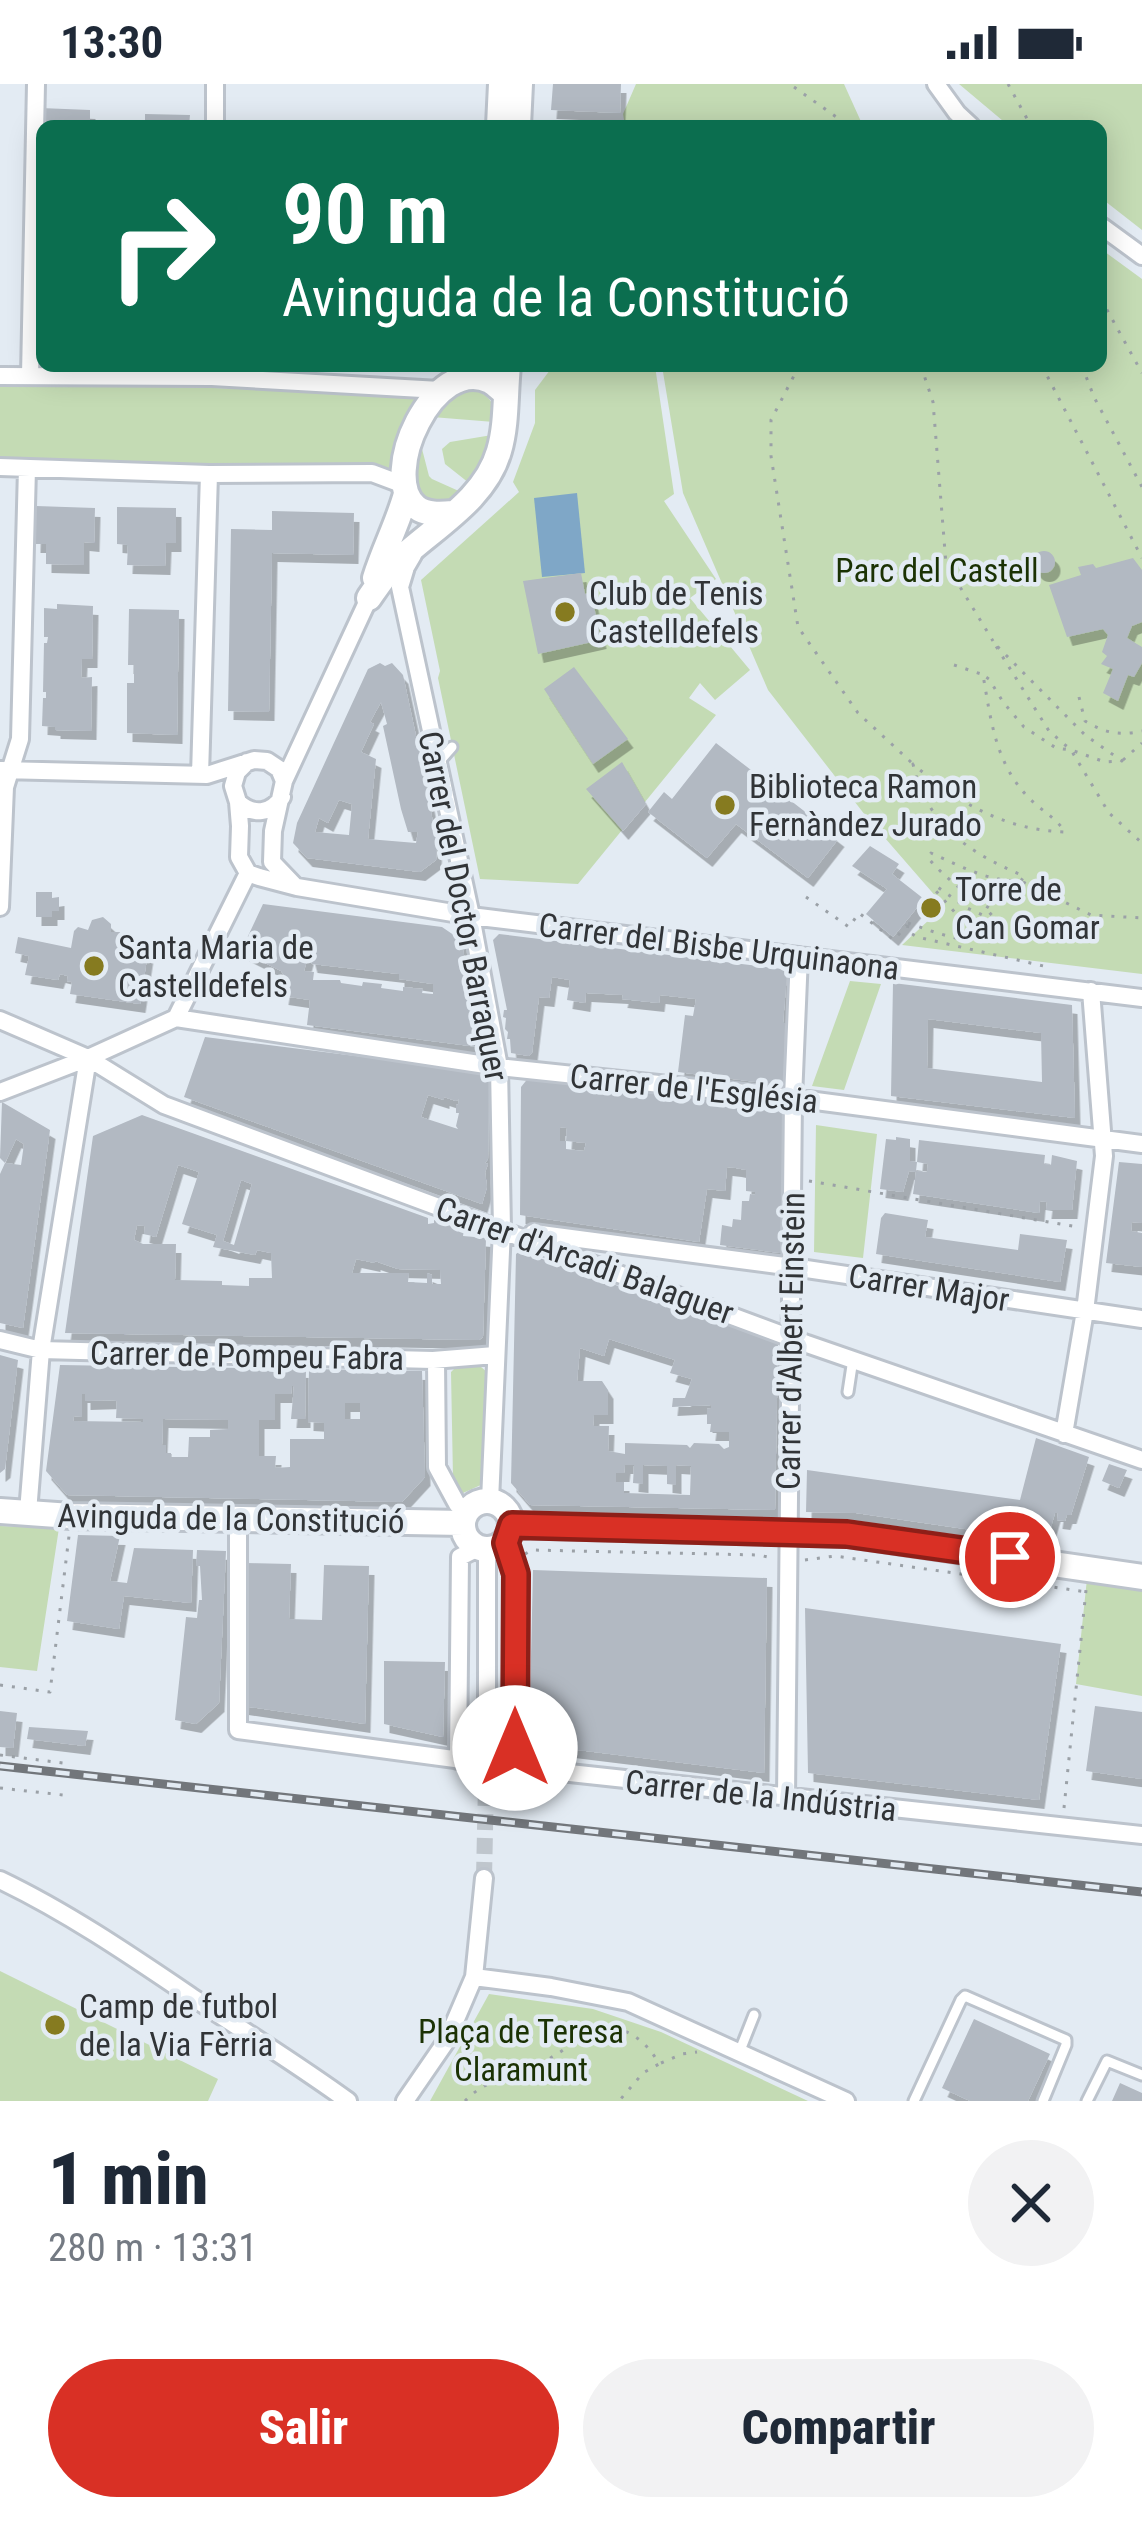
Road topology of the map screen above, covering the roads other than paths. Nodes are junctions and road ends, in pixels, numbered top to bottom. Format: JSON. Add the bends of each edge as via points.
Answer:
{"nodes":[{"id":1,"x":36,"y":84,"type":"edge"},
{"id":2,"x":215,"y":84,"type":"edge"},
{"id":3,"x":501,"y":84,"type":"edge"},
{"id":4,"x":520,"y":84,"type":"edge"},
{"id":5,"x":936,"y":84,"type":"edge"},
{"id":6,"x":215,"y":120,"type":"edge"},
{"id":7,"x":499,"y":120,"type":"edge"},
{"id":8,"x":518,"y":120,"type":"edge"},
{"id":9,"x":965,"y":120,"type":"edge"},
{"id":10,"x":1107,"y":230,"type":"edge"},
{"id":11,"x":1142,"y":256,"type":"edge"},
{"id":12,"x":176,"y":372,"type":"edge"},
{"id":13,"x":247,"y":372,"type":"edge"},
{"id":14,"x":507,"y":372,"type":"edge"},
{"id":15,"x":0,"y":376,"type":"edge"},
{"id":16,"x":30,"y":376,"type":"junction"},
{"id":17,"x":454,"y":378,"type":"edge"},
{"id":18,"x":505,"y":394,"type":"junction"},
{"id":19,"x":0,"y":467,"type":"edge"},
{"id":20,"x":27,"y":468,"type":"junction"},
{"id":21,"x":208,"y":474,"type":"junction"},
{"id":22,"x":405,"y":489,"type":"junction"},
{"id":23,"x":453,"y":513,"type":"junction"},
{"id":24,"x":424,"y":538,"type":"junction"},
{"id":25,"x":369,"y":598,"type":"junction"},
{"id":26,"x":305,"y":740,"type":"junction"},
{"id":27,"x":452,"y":746,"type":"dead end"},
{"id":28,"x":267,"y":761,"type":"junction"},
{"id":29,"x":247,"y":763,"type":"junction"},
{"id":30,"x":438,"y":763,"type":"junction"},
{"id":31,"x":5,"y":770,"type":"edge"},
{"id":32,"x":204,"y":775,"type":"junction"},
{"id":33,"x":284,"y":788,"type":"junction"},
{"id":34,"x":236,"y":794,"type":"junction"},
{"id":35,"x":248,"y":873,"type":"junction"},
{"id":36,"x":297,"y":887,"type":"junction"},
{"id":37,"x":0,"y":907,"type":"edge"},
{"id":38,"x":471,"y":916,"type":"junction"},
{"id":39,"x":799,"y":956,"type":"junction"},
{"id":40,"x":1091,"y":992,"type":"junction"},
{"id":41,"x":1142,"y":998,"type":"edge"},
{"id":42,"x":176,"y":1018,"type":"junction"},
{"id":43,"x":0,"y":1020,"type":"edge"},
{"id":44,"x":88,"y":1058,"type":"junction"},
{"id":45,"x":499,"y":1067,"type":"junction"},
{"id":46,"x":0,"y":1092,"type":"edge"},
{"id":47,"x":793,"y":1098,"type":"junction"},
{"id":48,"x":1102,"y":1139,"type":"junction"},
{"id":49,"x":1142,"y":1144,"type":"edge"},
{"id":50,"x":502,"y":1229,"type":"junction"},
{"id":51,"x":793,"y":1267,"type":"junction"},
{"id":52,"x":1084,"y":1311,"type":"junction"},
{"id":53,"x":1142,"y":1319,"type":"edge"},
{"id":54,"x":792,"y":1338,"type":"junction"},
{"id":55,"x":0,"y":1340,"type":"edge"},
{"id":56,"x":41,"y":1350,"type":"junction"},
{"id":57,"x":495,"y":1355,"type":"junction"},
{"id":58,"x":853,"y":1359,"type":"junction"},
{"id":59,"x":436,"y":1360,"type":"junction"},
{"id":60,"x":848,"y":1392,"type":"dead end"},
{"id":61,"x":1064,"y":1434,"type":"junction"},
{"id":62,"x":1142,"y":1460,"type":"edge"},
{"id":63,"x":490,"y":1501,"type":"junction"},
{"id":64,"x":0,"y":1511,"type":"edge"},
{"id":65,"x":28,"y":1512,"type":"junction"},
{"id":66,"x":464,"y":1518,"type":"junction"},
{"id":67,"x":238,"y":1519,"type":"junction"},
{"id":68,"x":788,"y":1531,"type":"junction"},
{"id":69,"x":499,"y":1545,"type":"junction"},
{"id":70,"x":1142,"y":1577,"type":"edge"},
{"id":71,"x":487,"y":1736,"type":"tunnel mouth"},
{"id":72,"x":458,"y":1760,"type":"junction"},
{"id":73,"x":514,"y":1768,"type":"junction"},
{"id":74,"x":786,"y":1798,"type":"junction"},
{"id":75,"x":1142,"y":1835,"type":"edge"},
{"id":76,"x":484,"y":1878,"type":"tunnel mouth"},
{"id":77,"x":0,"y":1880,"type":"edge"},
{"id":78,"x":474,"y":1977,"type":"junction"},
{"id":79,"x":754,"y":2015,"type":"dead end"},
{"id":80,"x":733,"y":2049,"type":"junction"},
{"id":81,"x":1142,"y":2075,"type":"edge"},
{"id":82,"x":348,"y":2101,"type":"edge"},
{"id":83,"x":405,"y":2101,"type":"edge"},
{"id":84,"x":846,"y":2101,"type":"edge"},
{"id":85,"x":914,"y":2101,"type":"edge"},
{"id":86,"x":1043,"y":2101,"type":"edge"},
{"id":87,"x":1088,"y":2101,"type":"edge"}],
"edges":[{"from":1,"to":16,"type":"street"},
{"from":2,"to":6,"type":"street"},
{"from":3,"to":7,"type":"street"},
{"from":4,"to":8,"type":"street"},
{"from":5,"to":9,"type":"street"},
{"from":10,"to":11,"type":"street"},
{"from":12,"to":16,"type":"street"},
{"from":13,"to":17,"type":"street"},
{"from":14,"to":18,"type":"street"},
{"from":15,"to":16,"type":"street"},
{"from":17,"to":18,"type":"street","via":[[489,381]]},
{"from":17,"to":22,"type":"street","via":[[414,430]]},
{"from":18,"to":23,"type":"street","via":[[498,456]]},
{"from":19,"to":20,"type":"street"},
{"from":20,"to":21,"type":"street"},
{"from":20,"to":31,"type":"street","via":[[20,739]]},
{"from":21,"to":22,"type":"street","via":[[372,473]]},
{"from":21,"to":32,"type":"street"},
{"from":22,"to":23,"type":"street","via":[[417,508]]},
{"from":22,"to":25,"type":"street"},
{"from":23,"to":24,"type":"street"},
{"from":24,"to":25,"type":"street"},
{"from":24,"to":30,"type":"street","name":"Carrer del Doctor Barraquer","via":[[400,587]]},
{"from":25,"to":26,"type":"street"},
{"from":26,"to":28,"type":"street"},
{"from":26,"to":33,"type":"street"},
{"from":27,"to":30,"type":"lane"},
{"from":28,"to":29,"type":"street"},
{"from":28,"to":33,"type":"street"},
{"from":29,"to":32,"type":"street"},
{"from":29,"to":34,"type":"street","via":[[237,772]]},
{"from":30,"to":38,"type":"street","name":"Carrer del Doctor Barraquer"},
{"from":31,"to":32,"type":"street"},
{"from":31,"to":37,"type":"street"},
{"from":32,"to":34,"type":"street"},
{"from":33,"to":34,"type":"street","via":[[267,811],[251,811]]},
{"from":33,"to":36,"type":"street","via":[[272,862]]},
{"from":34,"to":35,"type":"street","via":[[239,857]]},
{"from":35,"to":36,"type":"street","name":"Carrer del Bisbe Urquinaona"},
{"from":35,"to":42,"type":"street"},
{"from":36,"to":38,"type":"street","name":"Carrer del Bisbe Urquinaona"},
{"from":38,"to":39,"type":"street","name":"Carrer del Bisbe Urquinaona"},
{"from":38,"to":45,"type":"street","name":"Carrer del Doctor Barraquer"},
{"from":39,"to":40,"type":"street","name":"Carrer del Bisbe Urquinaona"},
{"from":39,"to":47,"type":"street","name":"Carrer d'Albert Einstein"},
{"from":40,"to":41,"type":"street","name":"Carrer del Bisbe Urquinaona"},
{"from":40,"to":48,"type":"street"},
{"from":42,"to":44,"type":"street"},
{"from":42,"to":45,"type":"street","name":"Carrer de l'Església"},
{"from":43,"to":44,"type":"street","name":"Carrer d'Arcadi Balaguer"},
{"from":44,"to":46,"type":"street"},
{"from":44,"to":50,"type":"street","name":"Carrer d'Arcadi Balaguer","via":[[164,1105]]},
{"from":44,"to":56,"type":"street"},
{"from":45,"to":47,"type":"street","name":"Carrer de l'Església"},
{"from":45,"to":50,"type":"street","name":"Carrer del Doctor Barraquer"},
{"from":47,"to":48,"type":"street","name":"Carrer de l'Església"},
{"from":47,"to":51,"type":"street","name":"Carrer d'Albert Einstein"},
{"from":48,"to":49,"type":"street","name":"Carrer de l'Església"},
{"from":48,"to":52,"type":"street"},
{"from":50,"to":51,"type":"street","name":"Carrer Major"},
{"from":50,"to":54,"type":"street","name":"Carrer d'Arcadi Balaguer"},
{"from":50,"to":57,"type":"street","name":"Carrer del Doctor Barraquer"},
{"from":51,"to":52,"type":"street","name":"Carrer Major"},
{"from":51,"to":54,"type":"street","name":"Carrer d'Albert Einstein"},
{"from":52,"to":53,"type":"street","name":"Carrer Major"},
{"from":52,"to":61,"type":"street"},
{"from":54,"to":58,"type":"street","name":"Carrer d'Arcadi Balaguer"},
{"from":54,"to":68,"type":"street","name":"Carrer d'Albert Einstein"},
{"from":55,"to":56,"type":"street","name":"Carrer de Pompeu Fabra"},
{"from":56,"to":59,"type":"street","name":"Carrer de Pompeu Fabra"},
{"from":56,"to":65,"type":"street"},
{"from":57,"to":59,"type":"street","name":"Carrer de Pompeu Fabra"},
{"from":57,"to":63,"type":"street","name":"Carrer del Doctor Barraquer"},
{"from":58,"to":60,"type":"lane"},
{"from":58,"to":61,"type":"street","name":"Carrer d'Arcadi Balaguer"},
{"from":59,"to":66,"type":"street","via":[[437,1467]]},
{"from":61,"to":62,"type":"street","name":"Carrer d'Arcadi Balaguer"},
{"from":63,"to":66,"type":"street"},
{"from":63,"to":69,"type":"street","via":[[505,1508]]},
{"from":64,"to":65,"type":"street","name":"Avinguda de la Constitució"},
{"from":65,"to":67,"type":"street","name":"Avinguda de la Constitució"},
{"from":66,"to":67,"type":"street","name":"Avinguda de la Constitució"},
{"from":66,"to":69,"type":"street","via":[[469,1542]]},
{"from":67,"to":72,"type":"street","name":"Carrer de la Indústria","via":[[238,1730]]},
{"from":68,"to":69,"type":"street"},
{"from":68,"to":70,"type":"street"},
{"from":68,"to":74,"type":"street","name":"Carrer d'Albert Einstein"},
{"from":69,"to":71,"type":"street"},
{"from":69,"to":72,"type":"street","via":[[460,1558]]},
{"from":69,"to":73,"type":"street","via":[[516,1574]]},
{"from":72,"to":73,"type":"street","name":"Carrer de la Indústria"},
{"from":73,"to":74,"type":"street","name":"Carrer de la Indústria"},
{"from":74,"to":75,"type":"street","name":"Carrer de la Indústria"},
{"from":76,"to":78,"type":"street"},
{"from":77,"to":82,"type":"street","via":[[172,1982]]},
{"from":78,"to":80,"type":"street","via":[[628,2002]]},
{"from":78,"to":83,"type":"street","via":[[446,2040]]},
{"from":79,"to":80,"type":"lane"},
{"from":80,"to":84,"type":"street"},
{"from":81,"to":87,"type":"lane","via":[[1107,2062]]},
{"from":85,"to":86,"type":"lane","via":[[965,1996],[1066,2041]]}]}
